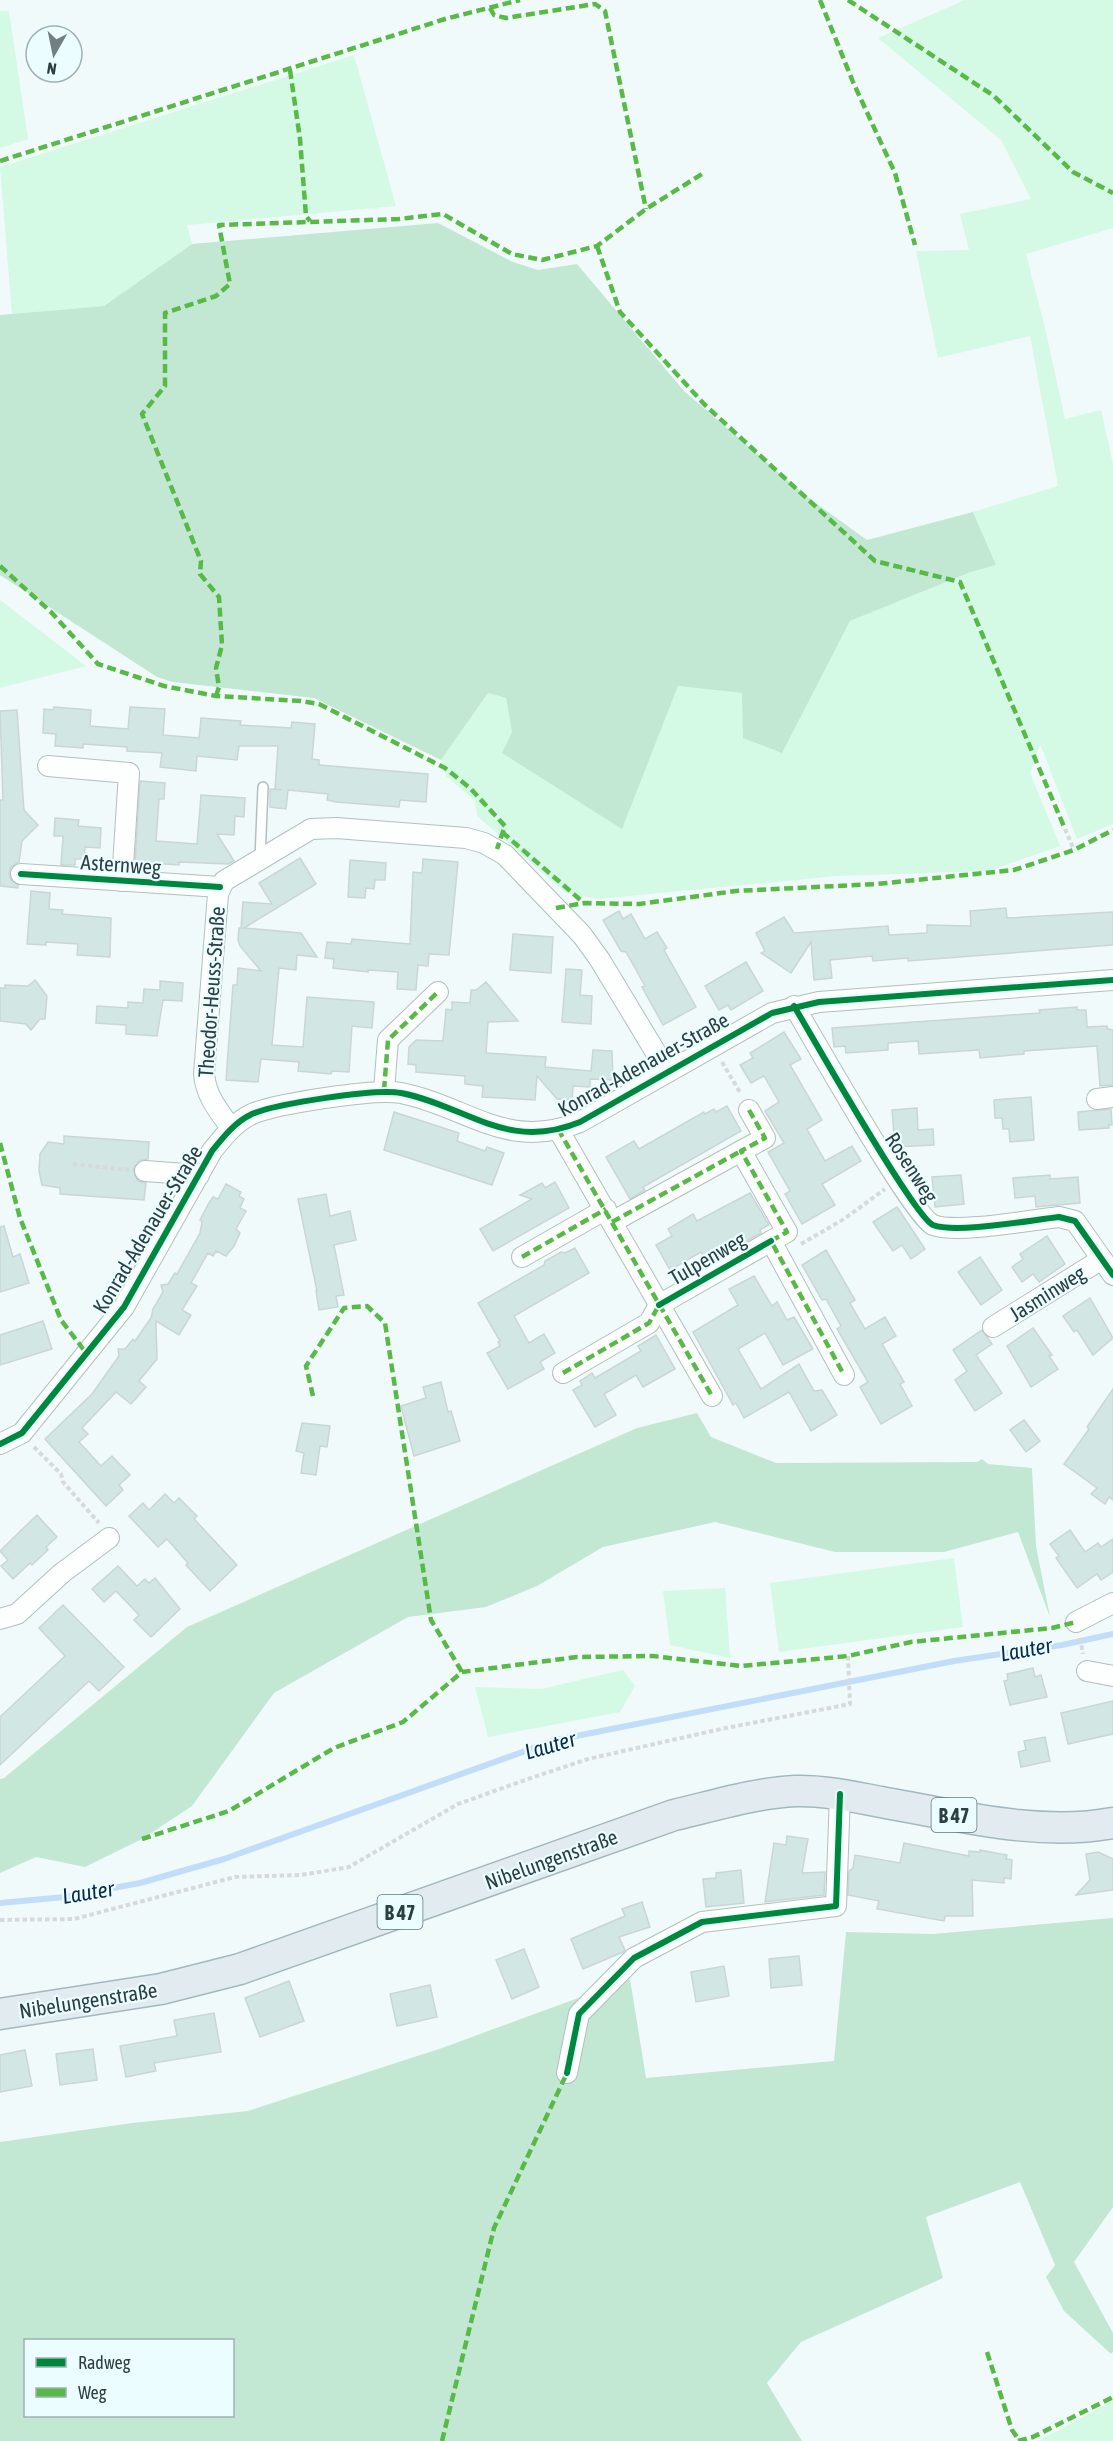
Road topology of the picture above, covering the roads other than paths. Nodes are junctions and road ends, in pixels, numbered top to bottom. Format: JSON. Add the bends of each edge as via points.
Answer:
{"nodes":[{"id":1,"x":48,"y":766,"type":"dead end"},
{"id":2,"x":263,"y":787,"type":"dead end"},
{"id":3,"x":260,"y":858,"type":"junction"},
{"id":4,"x":21,"y":874,"type":"dead end"},
{"id":5,"x":122,"y":881,"type":"junction"},
{"id":6,"x":220,"y":887,"type":"junction"},
{"id":7,"x":1113,"y":980,"type":"edge"},
{"id":8,"x":438,"y":993,"type":"dead end"},
{"id":9,"x":794,"y":1006,"type":"junction"},
{"id":10,"x":667,"y":1071,"type":"junction"},
{"id":11,"x":384,"y":1090,"type":"junction"},
{"id":12,"x":749,"y":1110,"type":"road end"},
{"id":13,"x":231,"y":1128,"type":"junction"},
{"id":14,"x":558,"y":1130,"type":"junction"},
{"id":15,"x":741,"y":1151,"type":"junction"},
{"id":16,"x":145,"y":1171,"type":"road end"},
{"id":17,"x":199,"y":1175,"type":"junction"},
{"id":18,"x":609,"y":1216,"type":"junction"},
{"id":19,"x":779,"y":1236,"type":"junction"},
{"id":20,"x":522,"y":1257,"type":"dead end"},
{"id":21,"x":1107,"y":1267,"type":"edge"},
{"id":22,"x":659,"y":1305,"type":"junction"},
{"id":23,"x":993,"y":1327,"type":"dead end"},
{"id":24,"x":563,"y":1373,"type":"dead end"},
{"id":25,"x":844,"y":1375,"type":"dead end"},
{"id":26,"x":712,"y":1396,"type":"dead end"},
{"id":27,"x":0,"y":1444,"type":"edge"},
{"id":28,"x":109,"y":1538,"type":"road end"},
{"id":29,"x":1113,"y":1603,"type":"edge"},
{"id":30,"x":0,"y":1619,"type":"edge"},
{"id":31,"x":1076,"y":1622,"type":"road end"},
{"id":32,"x":1087,"y":1671,"type":"road end"},
{"id":33,"x":1113,"y":1676,"type":"edge"},
{"id":34,"x":840,"y":1794,"type":"junction"},
{"id":35,"x":1113,"y":1823,"type":"edge"},
{"id":36,"x":0,"y":2014,"type":"edge"},
{"id":37,"x":567,"y":2073,"type":"dead end"}],
"edges":[{"from":1,"to":5,"type":"street","name":"Asternweg","via":[[129,773]]},
{"from":2,"to":3,"type":"lane"},
{"from":3,"to":6,"type":"street","name":"Theodor-Heuss-Straße"},
{"from":3,"to":10,"type":"street","name":"Theodor-Heuss-Straße","via":[[305,832],[322,828],[466,838],[497,849],[582,935]]},
{"from":4,"to":5,"type":"street","name":"Asternweg"},
{"from":5,"to":6,"type":"street","name":"Asternweg"},
{"from":6,"to":13,"type":"street","name":"Theodor-Heuss-Straße","via":[[204,1074],[210,1100]]},
{"from":7,"to":9,"type":"street","name":"Konrad-Adenauer-Straße"},
{"from":8,"to":11,"type":"street","via":[[388,1040]]},
{"from":9,"to":10,"type":"street","name":"Konrad-Adenauer-Straße","via":[[772,1012]]},
{"from":9,"to":21,"type":"street","name":"Rosenweg","via":[[898,1181],[930,1224],[948,1230],[1059,1217],[1075,1221]]},
{"from":10,"to":14,"type":"street","name":"Konrad-Adenauer-Straße","via":[[580,1122]]},
{"from":11,"to":13,"type":"street","name":"Konrad-Adenauer-Straße","via":[[276,1107],[252,1114]]},
{"from":11,"to":14,"type":"street","name":"Konrad-Adenauer-Straße","via":[[414,1096],[510,1131]]},
{"from":12,"to":15,"type":"street","via":[[765,1138]]},
{"from":13,"to":17,"type":"street","name":"Konrad-Adenauer-Straße"},
{"from":14,"to":18,"type":"street"},
{"from":15,"to":18,"type":"street"},
{"from":15,"to":19,"type":"street","name":"Tulpenweg"},
{"from":16,"to":17,"type":"street"},
{"from":17,"to":27,"type":"street","name":"Konrad-Adenauer-Straße","via":[[124,1307],[22,1433]]},
{"from":18,"to":20,"type":"street"},
{"from":18,"to":22,"type":"street"},
{"from":19,"to":22,"type":"street","name":"Tulpenweg"},
{"from":19,"to":25,"type":"street","name":"Tulpenweg"},
{"from":21,"to":23,"type":"street","name":"Jasminweg"},
{"from":22,"to":24,"type":"street","via":[[649,1323]]},
{"from":22,"to":26,"type":"street"},
{"from":28,"to":30,"type":"street","via":[[17,1614]]},
{"from":29,"to":31,"type":"street"},
{"from":32,"to":33,"type":"street"},
{"from":34,"to":35,"type":"main road","name":"Nibelungenstraße","number":"B 47","via":[[986,1821],[1054,1828]]},
{"from":34,"to":36,"type":"main road","name":"Nibelungenstraße","number":"B 47","via":[[795,1791],[674,1815],[240,1969],[161,1989]]},
{"from":34,"to":37,"type":"street","via":[[836,1906],[702,1922],[634,1958],[579,2014]]}]}
